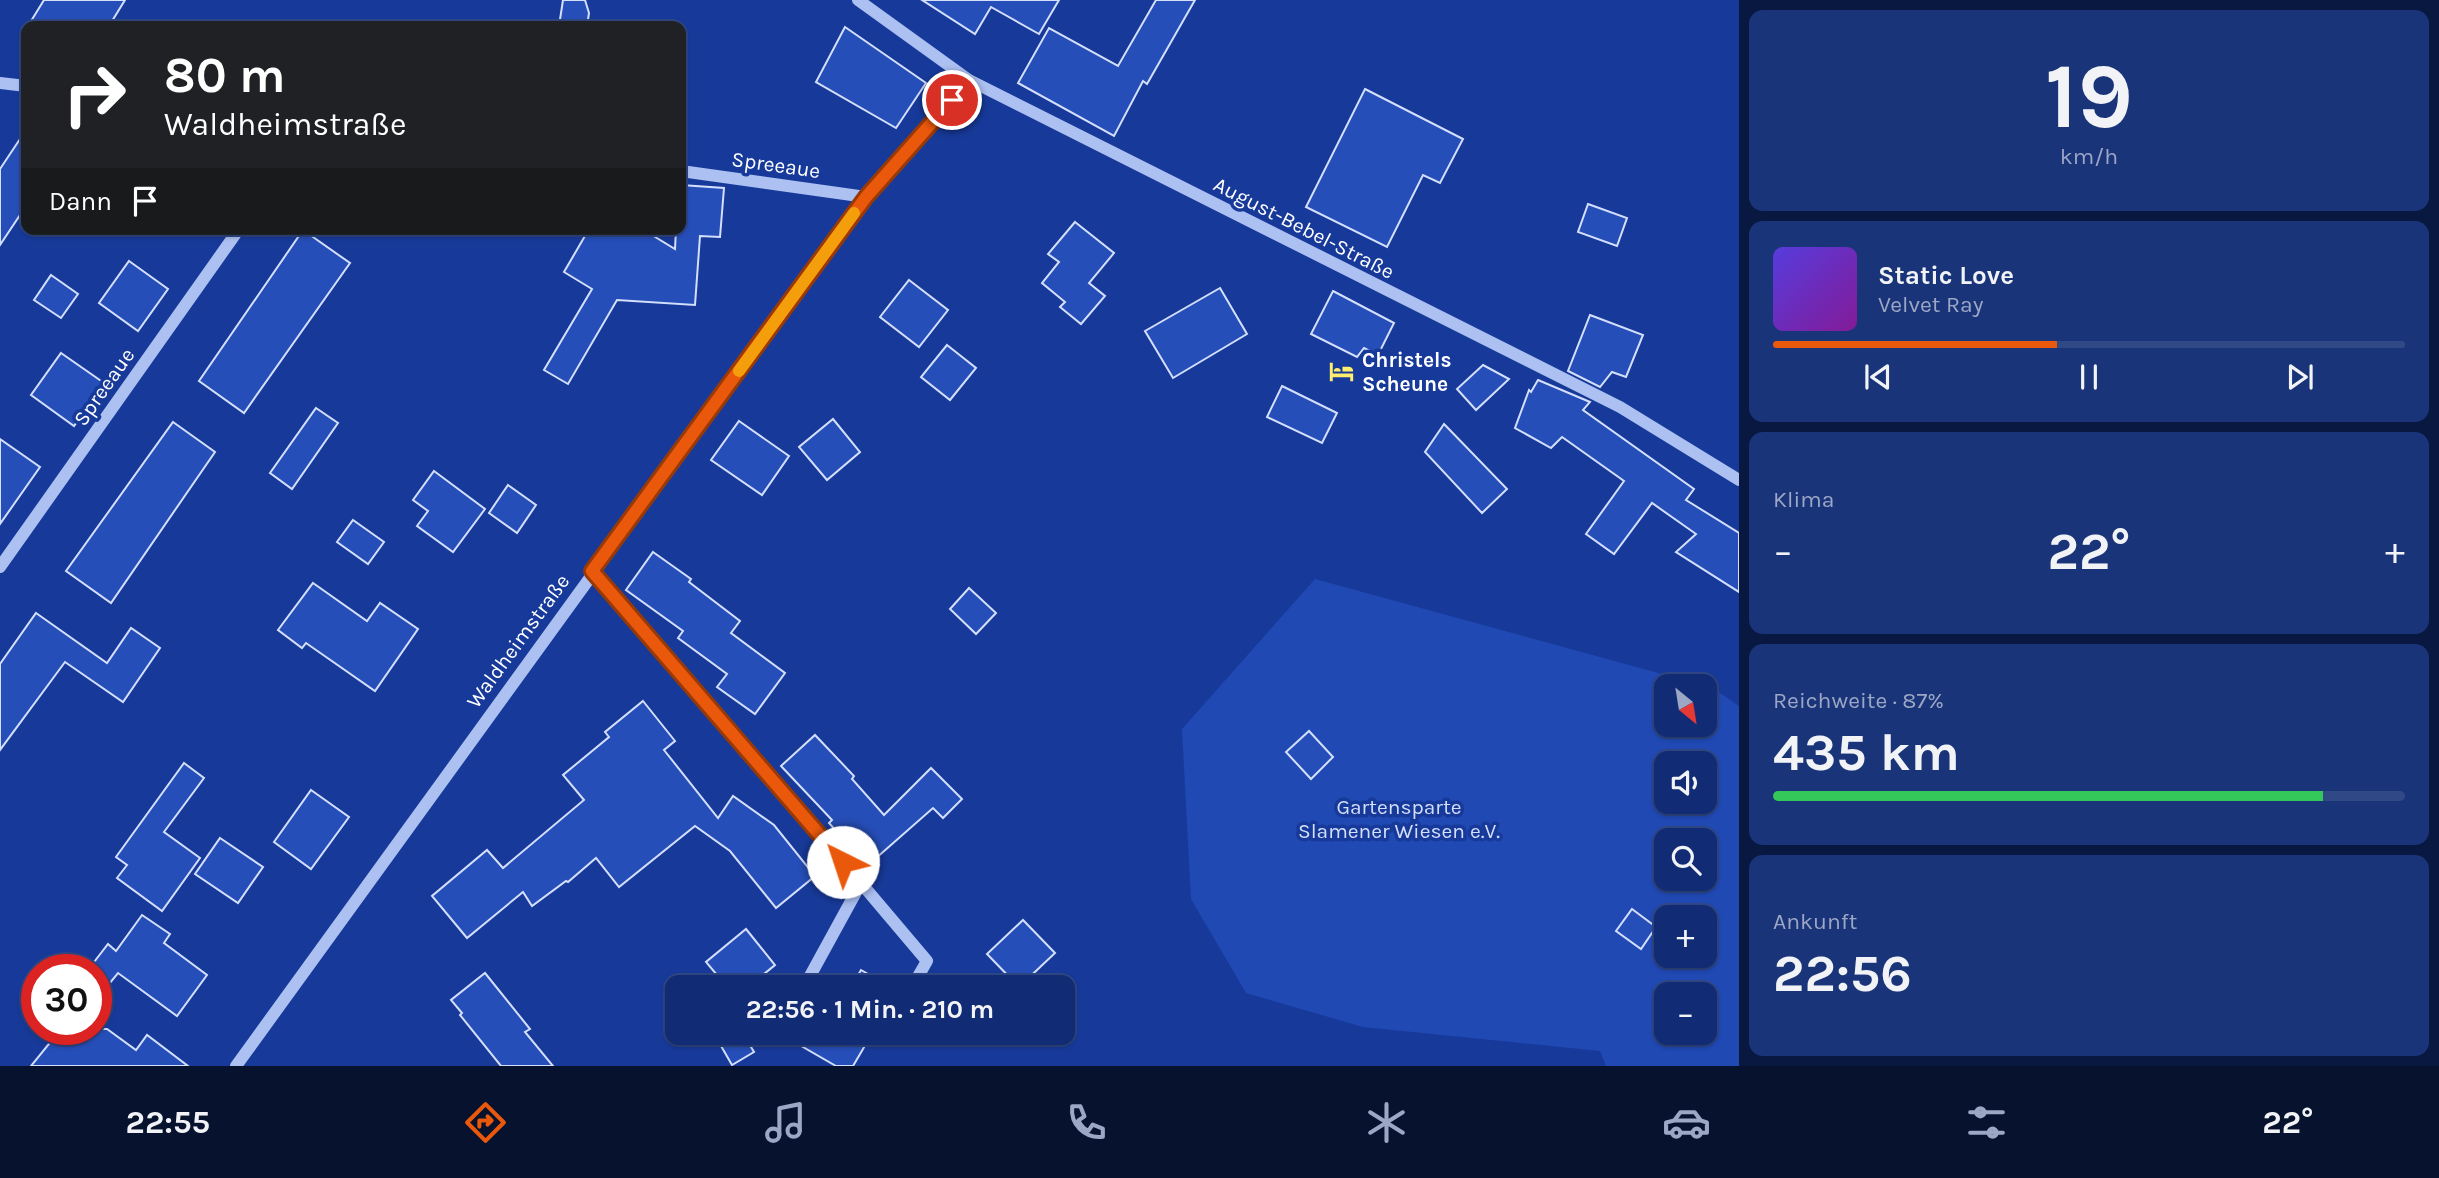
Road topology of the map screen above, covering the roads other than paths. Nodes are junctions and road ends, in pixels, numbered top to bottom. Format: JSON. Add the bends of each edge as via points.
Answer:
{"nodes":[{"id":1,"x":858,"y":0,"type":"edge"},
{"id":2,"x":969,"y":80,"type":"junction"},
{"id":3,"x":0,"y":83,"type":"edge"},
{"id":4,"x":21,"y":85,"type":"edge"},
{"id":5,"x":686,"y":172,"type":"edge"},
{"id":6,"x":866,"y":197,"type":"junction"},
{"id":7,"x":235,"y":235,"type":"edge"},
{"id":8,"x":1739,"y":480,"type":"edge"},
{"id":9,"x":0,"y":567,"type":"edge"},
{"id":10,"x":592,"y":571,"type":"junction"},
{"id":11,"x":861,"y":883,"type":"junction"},
{"id":12,"x":811,"y":975,"type":"edge"},
{"id":13,"x":918,"y":975,"type":"edge"},
{"id":14,"x":236,"y":1066,"type":"edge"}],
"edges":[{"from":1,"to":2,"type":"street","name":"August-Bebel-Straße"},
{"from":2,"to":6,"type":"street","name":"Waldheimstraße"},
{"from":2,"to":8,"type":"street","name":"August-Bebel-Straße","via":[[1620,407]]},
{"from":3,"to":4,"type":"street"},
{"from":5,"to":6,"type":"street","name":"Spreeaue"},
{"from":6,"to":10,"type":"street","name":"Waldheimstraße"},
{"from":7,"to":9,"type":"street","name":"Spreeaue"},
{"from":10,"to":11,"type":"street"},
{"from":10,"to":14,"type":"street","name":"Waldheimstraße"},
{"from":11,"to":12,"type":"street"},
{"from":11,"to":13,"type":"street","via":[[926,961]]}]}
